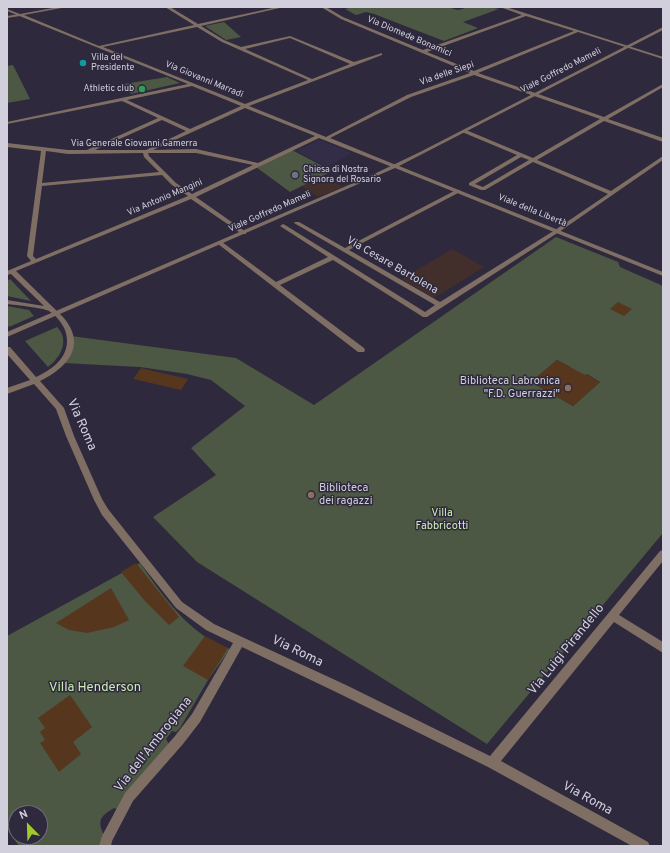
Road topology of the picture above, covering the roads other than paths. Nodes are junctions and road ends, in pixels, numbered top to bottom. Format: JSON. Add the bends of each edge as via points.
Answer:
{"nodes":[{"id":1,"x":66,"y":7,"type":"edge"},
{"id":2,"x":167,"y":7,"type":"edge"},
{"id":3,"x":282,"y":7,"type":"edge"},
{"id":4,"x":323,"y":7,"type":"edge"},
{"id":5,"x":502,"y":7,"type":"edge"},
{"id":6,"x":7,"y":10,"type":"edge"},
{"id":7,"x":527,"y":14,"type":"junction"},
{"id":8,"x":19,"y":15,"type":"junction"},
{"id":9,"x":7,"y":17,"type":"edge"},
{"id":10,"x":197,"y":25,"type":"junction"},
{"id":11,"x":663,"y":28,"type":"edge"},
{"id":12,"x":578,"y":31,"type":"junction"},
{"id":13,"x":98,"y":47,"type":"junction"},
{"id":14,"x":627,"y":47,"type":"junction"},
{"id":15,"x":240,"y":49,"type":"junction"},
{"id":16,"x":424,"y":52,"type":"junction"},
{"id":17,"x":380,"y":54,"type":"dead end"},
{"id":18,"x":663,"y":58,"type":"edge"},
{"id":19,"x":354,"y":64,"type":"junction"},
{"id":20,"x":474,"y":73,"type":"junction"},
{"id":21,"x":311,"y":80,"type":"junction"},
{"id":22,"x":192,"y":84,"type":"junction"},
{"id":23,"x":663,"y":85,"type":"edge"},
{"id":24,"x":536,"y":94,"type":"junction"},
{"id":25,"x":122,"y":99,"type":"junction"},
{"id":26,"x":244,"y":106,"type":"junction"},
{"id":27,"x":162,"y":118,"type":"junction"},
{"id":28,"x":605,"y":119,"type":"junction"},
{"id":29,"x":7,"y":123,"type":"edge"},
{"id":30,"x":191,"y":131,"type":"junction"},
{"id":31,"x":464,"y":131,"type":"junction"},
{"id":32,"x":322,"y":138,"type":"junction"},
{"id":33,"x":663,"y":140,"type":"edge"},
{"id":34,"x":7,"y":145,"type":"edge"},
{"id":35,"x":44,"y":150,"type":"junction"},
{"id":36,"x":86,"y":152,"type":"junction"},
{"id":37,"x":145,"y":152,"type":"junction"},
{"id":38,"x":521,"y":155,"type":"junction"},
{"id":39,"x":663,"y":158,"type":"edge"},
{"id":40,"x":534,"y":160,"type":"junction"},
{"id":41,"x":260,"y":165,"type":"junction"},
{"id":42,"x":394,"y":166,"type":"junction"},
{"id":43,"x":162,"y":173,"type":"junction"},
{"id":44,"x":40,"y":185,"type":"junction"},
{"id":45,"x":458,"y":191,"type":"junction"},
{"id":46,"x":611,"y":193,"type":"junction"},
{"id":47,"x":193,"y":196,"type":"junction"},
{"id":48,"x":296,"y":224,"type":"dead end"},
{"id":49,"x":283,"y":226,"type":"dead end"},
{"id":50,"x":556,"y":231,"type":"junction"},
{"id":51,"x":244,"y":233,"type":"junction"},
{"id":52,"x":220,"y":243,"type":"junction"},
{"id":53,"x":345,"y":250,"type":"junction"},
{"id":54,"x":332,"y":258,"type":"junction"},
{"id":55,"x":35,"y":261,"type":"junction"},
{"id":56,"x":12,"y":271,"type":"edge"},
{"id":57,"x":663,"y":274,"type":"edge"},
{"id":58,"x":276,"y":285,"type":"junction"},
{"id":59,"x":7,"y":302,"type":"edge"},
{"id":60,"x":440,"y":306,"type":"junction"},
{"id":61,"x":55,"y":312,"type":"junction"},
{"id":62,"x":7,"y":336,"type":"edge"},
{"id":63,"x":7,"y":349,"type":"edge"},
{"id":64,"x":361,"y":350,"type":"dead end"},
{"id":65,"x":36,"y":381,"type":"junction"},
{"id":66,"x":7,"y":391,"type":"edge"},
{"id":67,"x":663,"y":554,"type":"edge"},
{"id":68,"x":613,"y":616,"type":"junction"},
{"id":69,"x":240,"y":640,"type":"junction"},
{"id":70,"x":663,"y":648,"type":"edge"},
{"id":71,"x":492,"y":763,"type":"junction"},
{"id":72,"x":105,"y":846,"type":"edge"},
{"id":73,"x":644,"y":846,"type":"edge"}],
"edges":[{"from":1,"to":8,"type":"street"},
{"from":2,"to":10,"type":"street"},
{"from":3,"to":10,"type":"street"},
{"from":4,"to":16,"type":"street","name":"Via Diomede Bonamici","via":[[342,18]]},
{"from":5,"to":7,"type":"street"},
{"from":6,"to":8,"type":"street","name":"Via Giovanni Marradi"},
{"from":7,"to":12,"type":"street"},
{"from":7,"to":16,"type":"street"},
{"from":8,"to":9,"type":"street"},
{"from":8,"to":13,"type":"street","name":"Via Giovanni Marradi"},
{"from":10,"to":13,"type":"street"},
{"from":10,"to":15,"type":"street"},
{"from":11,"to":14,"type":"street","name":"Viale Goffredo Mameli"},
{"from":12,"to":14,"type":"street"},
{"from":12,"to":20,"type":"street","name":"Via delle Siepi"},
{"from":13,"to":22,"type":"street","name":"Via Giovanni Marradi"},
{"from":14,"to":18,"type":"street"},
{"from":14,"to":24,"type":"street","name":"Viale Goffredo Mameli"},
{"from":15,"to":19,"type":"street","via":[[290,37]]},
{"from":15,"to":21,"type":"street"},
{"from":16,"to":20,"type":"street","name":"Via Diomede Bonamici"},
{"from":17,"to":19,"type":"street"},
{"from":19,"to":21,"type":"street"},
{"from":20,"to":24,"type":"street","name":"Via Diomede Bonamici"},
{"from":20,"to":32,"type":"street","name":"Via delle Siepi","via":[[409,96]]},
{"from":21,"to":26,"type":"street"},
{"from":22,"to":25,"type":"street"},
{"from":22,"to":26,"type":"street","name":"Via Giovanni Marradi"},
{"from":23,"to":28,"type":"street"},
{"from":24,"to":28,"type":"street","name":"Via Diomede Bonamici"},
{"from":24,"to":31,"type":"street","name":"Viale Goffredo Mameli"},
{"from":25,"to":27,"type":"street"},
{"from":25,"to":29,"type":"street"},
{"from":26,"to":30,"type":"street"},
{"from":26,"to":32,"type":"street","name":"Via Giovanni Marradi"},
{"from":27,"to":30,"type":"street"},
{"from":27,"to":36,"type":"street"},
{"from":28,"to":33,"type":"street","name":"Via Diomede Bonamici"},
{"from":28,"to":40,"type":"street"},
{"from":30,"to":37,"type":"street"},
{"from":31,"to":38,"type":"street"},
{"from":31,"to":42,"type":"street","name":"Viale Goffredo Mameli"},
{"from":32,"to":41,"type":"street","name":"Via Antonio Mangini"},
{"from":32,"to":42,"type":"street","name":"Via Giovanni Marradi"},
{"from":34,"to":35,"type":"street","name":"Via Generale Giovanni Gamerra"},
{"from":35,"to":36,"type":"street","name":"Via Generale Giovanni Gamerra"},
{"from":35,"to":44,"type":"street"},
{"from":36,"to":37,"type":"street","name":"Via Generale Giovanni Gamerra"},
{"from":37,"to":41,"type":"street","name":"Via Generale Giovanni Gamerra","via":[[196,151]]},
{"from":37,"to":43,"type":"street"},
{"from":38,"to":40,"type":"street"},
{"from":38,"to":40,"type":"street","via":[[471,184],[484,189]]},
{"from":39,"to":46,"type":"street"},
{"from":40,"to":46,"type":"street"},
{"from":41,"to":47,"type":"street","name":"Via Antonio Mangini"},
{"from":42,"to":45,"type":"street","name":"Viale della Libertà"},
{"from":42,"to":51,"type":"street","name":"Viale Goffredo Mameli"},
{"from":43,"to":44,"type":"street"},
{"from":43,"to":47,"type":"street"},
{"from":44,"to":55,"type":"street","via":[[30,256]]},
{"from":45,"to":50,"type":"street","name":"Viale della Libertà"},
{"from":45,"to":53,"type":"street"},
{"from":46,"to":50,"type":"street"},
{"from":47,"to":51,"type":"street"},
{"from":47,"to":55,"type":"street","name":"Via Antonio Mangini"},
{"from":48,"to":53,"type":"street","name":"Via Cesare Bartolena"},
{"from":49,"to":54,"type":"street","name":"Via Cesare Bartolena"},
{"from":50,"to":57,"type":"street","name":"Viale della Libertà"},
{"from":50,"to":60,"type":"street"},
{"from":51,"to":52,"type":"street","name":"Viale Goffredo Mameli"},
{"from":52,"to":58,"type":"street"},
{"from":52,"to":61,"type":"street","name":"Viale Goffredo Mameli"},
{"from":53,"to":60,"type":"street","name":"Via Cesare Bartolena"},
{"from":54,"to":58,"type":"street"},
{"from":54,"to":60,"type":"street","name":"Via Cesare Bartolena","via":[[424,315]]},
{"from":55,"to":56,"type":"street","name":"Via Antonio Mangini"},
{"from":56,"to":61,"type":"street"},
{"from":58,"to":64,"type":"street"},
{"from":59,"to":61,"type":"street"},
{"from":61,"to":62,"type":"street","name":"Viale Goffredo Mameli"},
{"from":61,"to":65,"type":"street","via":[[69,330],[71,346],[63,362]]},
{"from":63,"to":65,"type":"street","name":"Via Roma"},
{"from":65,"to":66,"type":"street"},
{"from":65,"to":69,"type":"street","name":"Via Roma","via":[[60,408],[105,512],[179,605],[210,627]]},
{"from":67,"to":68,"type":"street","name":"Via Luigi Pirandello"},
{"from":68,"to":70,"type":"street"},
{"from":68,"to":71,"type":"street","name":"Via Luigi Pirandello"},
{"from":69,"to":71,"type":"street","name":"Via Roma"},
{"from":69,"to":72,"type":"street","name":"Via dell'Ambrogiana","via":[[196,718],[130,797]]},
{"from":71,"to":73,"type":"street","name":"Via Roma"}]}
